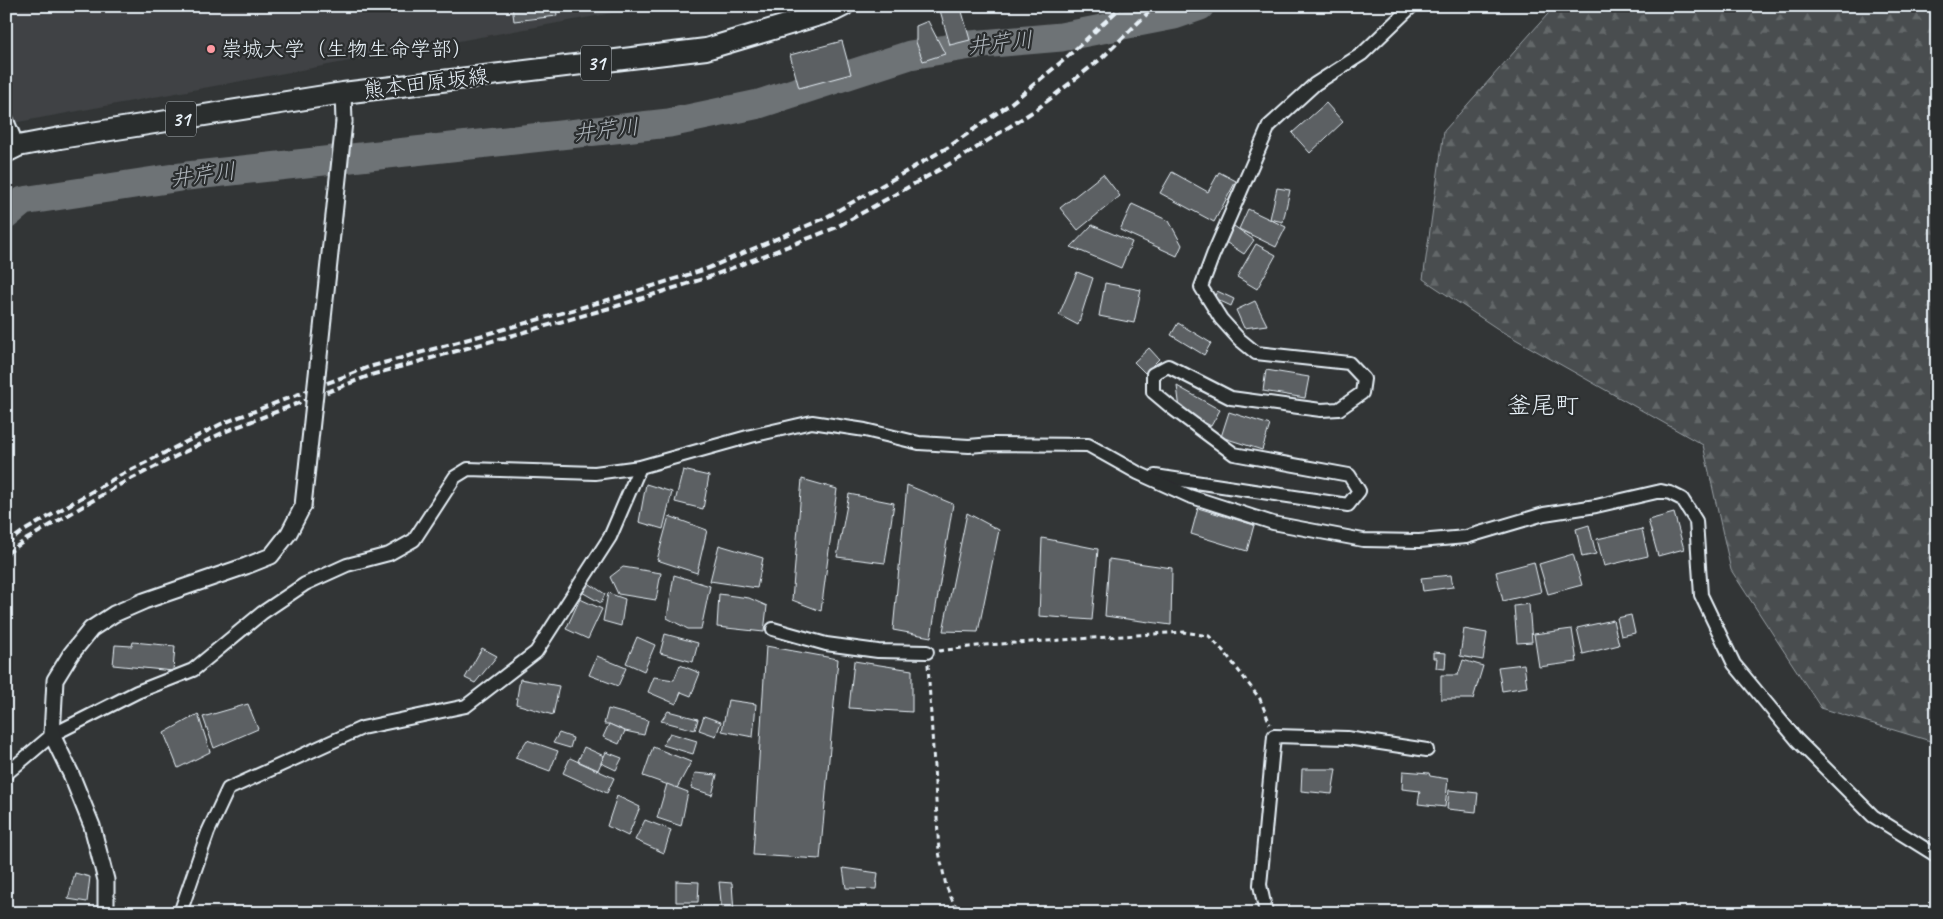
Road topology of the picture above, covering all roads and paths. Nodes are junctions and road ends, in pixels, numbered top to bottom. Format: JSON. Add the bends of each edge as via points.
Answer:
{"nodes":[{"id":1,"x":843,"y":6,"type":"edge"},
{"id":2,"x":1412,"y":6,"type":"edge"},
{"id":3,"x":343,"y":93,"type":"junction"},
{"id":4,"x":6,"y":118,"type":"edge"},
{"id":5,"x":12,"y":149,"type":"edge"},
{"id":6,"x":640,"y":467,"type":"junction"},
{"id":7,"x":1138,"y":473,"type":"junction"},
{"id":8,"x":773,"y":629,"type":"dead end"},
{"id":9,"x":927,"y":652,"type":"junction"},
{"id":10,"x":52,"y":735,"type":"junction"},
{"id":11,"x":1274,"y":736,"type":"junction"},
{"id":12,"x":1427,"y":750,"type":"dead end"},
{"id":13,"x":6,"y":774,"type":"edge"},
{"id":14,"x":1937,"y":856,"type":"edge"},
{"id":15,"x":106,"y":913,"type":"edge"},
{"id":16,"x":180,"y":913,"type":"edge"},
{"id":17,"x":965,"y":913,"type":"edge"},
{"id":18,"x":1266,"y":913,"type":"edge"}],
"edges":[{"from":1,"to":3,"type":"main road","name":"熊本田原坂線","number":"31","via":[[706,49]]},
{"from":2,"to":7,"type":"street","via":[[1362,54],[1314,84],[1269,126],[1201,287],[1221,319],[1239,340],[1256,352],[1349,363],[1364,379],[1362,393],[1339,409],[1321,410],[1231,398],[1168,366],[1154,374],[1153,392],[1234,454],[1349,474],[1359,491],[1348,505]]},
{"from":3,"to":5,"type":"main road","name":"熊本田原坂線","number":"31"},
{"from":3,"to":10,"type":"street","bridge":true,"via":[[344,122],[303,506],[289,533],[271,556],[144,601],[114,614],[91,629],[55,680]]},
{"from":4,"to":5,"type":"street"},
{"from":6,"to":7,"type":"street","via":[[812,422],[919,443],[1088,446]]},
{"from":6,"to":10,"type":"street","via":[[595,473],[468,468],[455,478],[414,540],[389,554],[347,565],[305,584],[262,612],[192,670],[137,692]]},
{"from":6,"to":16,"type":"street","via":[[610,537],[536,652],[466,706],[362,728],[228,789],[208,832]]},
{"from":7,"to":14,"type":"street","via":[[1189,496],[1272,523],[1363,540],[1419,541],[1466,537],[1544,514],[1661,491],[1670,493],[1682,499],[1696,522],[1701,595],[1734,664],[1797,740],[1873,816]]},
{"from":8,"to":9,"type":"street","via":[[826,644],[878,651]]},
{"from":9,"to":11,"type":"path","via":[[1184,632],[1209,636],[1260,699]]},
{"from":9,"to":17,"type":"path","via":[[939,852],[946,886],[954,904]]},
{"from":10,"to":13,"type":"street"},
{"from":10,"to":15,"type":"street","via":[[92,826],[106,880]]},
{"from":11,"to":12,"type":"street","via":[[1347,738]]},
{"from":11,"to":18,"type":"street","via":[[1260,885]]}]}
